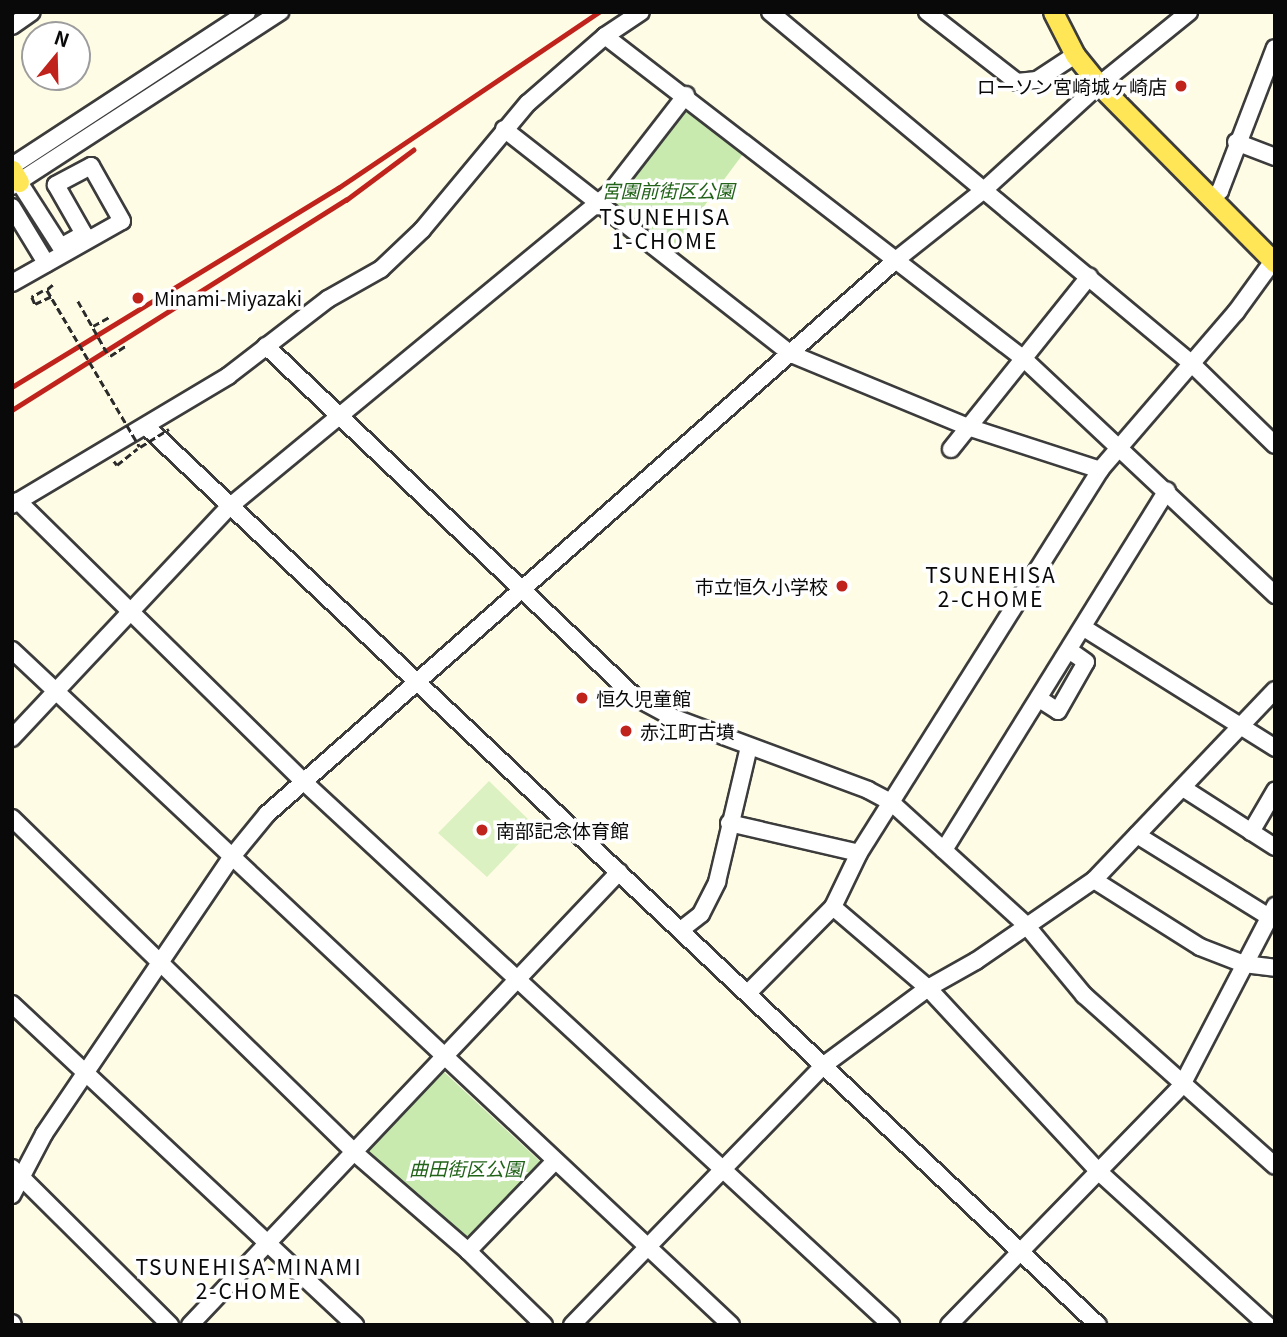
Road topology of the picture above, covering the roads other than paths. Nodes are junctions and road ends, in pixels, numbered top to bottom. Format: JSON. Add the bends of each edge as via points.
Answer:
{"nodes":[{"id":1,"x":32,"y":12,"type":"edge"},
{"id":2,"x":247,"y":12,"type":"edge"},
{"id":3,"x":280,"y":12,"type":"edge"},
{"id":4,"x":641,"y":12,"type":"edge"},
{"id":5,"x":770,"y":12,"type":"edge"},
{"id":6,"x":927,"y":12,"type":"edge"},
{"id":7,"x":1189,"y":12,"type":"edge"},
{"id":8,"x":1053,"y":13,"type":"edge"},
{"id":9,"x":12,"y":26,"type":"edge"},
{"id":10,"x":605,"y":36,"type":"junction"},
{"id":11,"x":1275,"y":48,"type":"edge"},
{"id":12,"x":1075,"y":55,"type":"junction"},
{"id":13,"x":1099,"y":85,"type":"junction"},
{"id":14,"x":685,"y":95,"type":"junction"},
{"id":15,"x":503,"y":129,"type":"junction"},
{"id":16,"x":1236,"y":142,"type":"junction"},
{"id":17,"x":1275,"y":156,"type":"edge"},
{"id":18,"x":14,"y":176,"type":"edge"},
{"id":19,"x":984,"y":191,"type":"junction"},
{"id":20,"x":1210,"y":199,"type":"junction"},
{"id":21,"x":598,"y":203,"type":"junction"},
{"id":22,"x":12,"y":207,"type":"edge"},
{"id":23,"x":62,"y":250,"type":"junction"},
{"id":24,"x":44,"y":259,"type":"junction"},
{"id":25,"x":897,"y":260,"type":"junction"},
{"id":26,"x":1274,"y":262,"type":"edge"},
{"id":27,"x":18,"y":272,"type":"edge"},
{"id":28,"x":1089,"y":278,"type":"junction"},
{"id":29,"x":12,"y":283,"type":"edge"},
{"id":30,"x":266,"y":346,"type":"junction"},
{"id":31,"x":791,"y":354,"type":"junction"},
{"id":32,"x":1024,"y":359,"type":"junction"},
{"id":33,"x":1191,"y":363,"type":"junction"},
{"id":34,"x":339,"y":418,"type":"junction"},
{"id":35,"x":148,"y":427,"type":"junction"},
{"id":36,"x":968,"y":427,"type":"junction"},
{"id":37,"x":1275,"y":445,"type":"edge"},
{"id":38,"x":1117,"y":447,"type":"junction"},
{"id":39,"x":951,"y":449,"type":"dead end"},
{"id":40,"x":1100,"y":470,"type":"junction"},
{"id":41,"x":1167,"y":491,"type":"junction"},
{"id":42,"x":15,"y":503,"type":"edge"},
{"id":43,"x":229,"y":507,"type":"junction"},
{"id":44,"x":523,"y":589,"type":"junction"},
{"id":45,"x":1275,"y":595,"type":"edge"},
{"id":46,"x":130,"y":613,"type":"junction"},
{"id":47,"x":1084,"y":628,"type":"junction"},
{"id":48,"x":12,"y":650,"type":"edge"},
{"id":49,"x":418,"y":684,"type":"junction"},
{"id":50,"x":1275,"y":690,"type":"edge"},
{"id":51,"x":57,"y":692,"type":"junction"},
{"id":52,"x":1239,"y":726,"type":"junction"},
{"id":53,"x":12,"y":738,"type":"edge"},
{"id":54,"x":749,"y":747,"type":"junction"},
{"id":55,"x":1275,"y":748,"type":"edge"},
{"id":56,"x":304,"y":782,"type":"junction"},
{"id":57,"x":1183,"y":788,"type":"junction"},
{"id":58,"x":1275,"y":791,"type":"edge"},
{"id":59,"x":892,"y":803,"type":"junction"},
{"id":60,"x":12,"y":818,"type":"edge"},
{"id":61,"x":729,"y":823,"type":"junction"},
{"id":62,"x":1251,"y":832,"type":"junction"},
{"id":63,"x":1137,"y":835,"type":"junction"},
{"id":64,"x":1275,"y":847,"type":"edge"},
{"id":65,"x":944,"y":850,"type":"junction"},
{"id":66,"x":859,"y":853,"type":"junction"},
{"id":67,"x":231,"y":858,"type":"junction"},
{"id":68,"x":618,"y":872,"type":"junction"},
{"id":69,"x":1094,"y":880,"type":"junction"},
{"id":70,"x":833,"y":907,"type":"junction"},
{"id":71,"x":1272,"y":911,"type":"edge"},
{"id":72,"x":1026,"y":925,"type":"junction"},
{"id":73,"x":682,"y":929,"type":"junction"},
{"id":74,"x":1244,"y":964,"type":"junction"},
{"id":75,"x":161,"y":965,"type":"junction"},
{"id":76,"x":1275,"y":968,"type":"edge"},
{"id":77,"x":517,"y":983,"type":"junction"},
{"id":78,"x":928,"y":988,"type":"junction"},
{"id":79,"x":748,"y":993,"type":"junction"},
{"id":80,"x":12,"y":1003,"type":"edge"},
{"id":81,"x":444,"y":1059,"type":"junction"},
{"id":82,"x":824,"y":1065,"type":"junction"},
{"id":83,"x":86,"y":1071,"type":"junction"},
{"id":84,"x":1182,"y":1085,"type":"junction"},
{"id":85,"x":355,"y":1153,"type":"junction"},
{"id":86,"x":555,"y":1161,"type":"junction"},
{"id":87,"x":1275,"y":1166,"type":"edge"},
{"id":88,"x":721,"y":1167,"type":"junction"},
{"id":89,"x":15,"y":1170,"type":"edge"},
{"id":90,"x":1098,"y":1171,"type":"junction"},
{"id":91,"x":12,"y":1195,"type":"edge"},
{"id":92,"x":647,"y":1245,"type":"junction"},
{"id":93,"x":267,"y":1246,"type":"junction"},
{"id":94,"x":1018,"y":1250,"type":"junction"},
{"id":95,"x":468,"y":1251,"type":"junction"},
{"id":96,"x":170,"y":1325,"type":"edge"},
{"id":97,"x":190,"y":1325,"type":"edge"},
{"id":98,"x":355,"y":1325,"type":"edge"},
{"id":99,"x":544,"y":1325,"type":"edge"},
{"id":100,"x":572,"y":1325,"type":"edge"},
{"id":101,"x":731,"y":1325,"type":"edge"},
{"id":102,"x":891,"y":1325,"type":"edge"},
{"id":103,"x":949,"y":1325,"type":"edge"},
{"id":104,"x":1098,"y":1325,"type":"edge"},
{"id":105,"x":1267,"y":1325,"type":"edge"}],
"edges":[{"from":1,"to":9,"type":"street"},
{"from":2,"to":18,"type":"street"},
{"from":3,"to":18,"type":"street"},
{"from":4,"to":10,"type":"street"},
{"from":5,"to":19,"type":"street"},
{"from":6,"to":12,"type":"street","via":[[1017,82],[1037,80]]},
{"from":7,"to":13,"type":"street"},
{"from":8,"to":12,"type":"main road"},
{"from":10,"to":14,"type":"street"},
{"from":10,"to":15,"type":"street"},
{"from":11,"to":16,"type":"street"},
{"from":12,"to":13,"type":"main road"},
{"from":13,"to":19,"type":"street"},
{"from":13,"to":20,"type":"main road"},
{"from":14,"to":21,"type":"street"},
{"from":14,"to":25,"type":"street"},
{"from":15,"to":21,"type":"street"},
{"from":15,"to":30,"type":"street","via":[[422,230],[381,269],[328,299]]},
{"from":16,"to":17,"type":"street"},
{"from":16,"to":20,"type":"street","via":[[1220,191]]},
{"from":18,"to":23,"type":"street"},
{"from":19,"to":25,"type":"street"},
{"from":19,"to":28,"type":"street"},
{"from":20,"to":26,"type":"main road"},
{"from":21,"to":31,"type":"street"},
{"from":21,"to":34,"type":"street"},
{"from":22,"to":24,"type":"street"},
{"from":23,"to":23,"type":"street","via":[[84,234],[56,185],[91,166],[122,221]]},
{"from":23,"to":24,"type":"street"},
{"from":24,"to":27,"type":"street"},
{"from":25,"to":31,"type":"street"},
{"from":25,"to":32,"type":"street"},
{"from":26,"to":33,"type":"street"},
{"from":27,"to":29,"type":"street"},
{"from":28,"to":32,"type":"street"},
{"from":28,"to":33,"type":"street"},
{"from":30,"to":34,"type":"street"},
{"from":30,"to":35,"type":"street"},
{"from":31,"to":36,"type":"street"},
{"from":31,"to":44,"type":"street"},
{"from":32,"to":36,"type":"street"},
{"from":32,"to":38,"type":"street"},
{"from":33,"to":37,"type":"street"},
{"from":33,"to":38,"type":"street"},
{"from":34,"to":43,"type":"street"},
{"from":34,"to":44,"type":"street"},
{"from":35,"to":42,"type":"street"},
{"from":35,"to":43,"type":"street"},
{"from":36,"to":39,"type":"street"},
{"from":36,"to":40,"type":"street"},
{"from":38,"to":40,"type":"street"},
{"from":38,"to":41,"type":"street"},
{"from":40,"to":59,"type":"street"},
{"from":41,"to":45,"type":"street"},
{"from":41,"to":47,"type":"street"},
{"from":42,"to":46,"type":"street"},
{"from":43,"to":46,"type":"street"},
{"from":43,"to":49,"type":"street"},
{"from":44,"to":49,"type":"street"},
{"from":44,"to":54,"type":"street","via":[[635,697],[672,718]]},
{"from":46,"to":51,"type":"street"},
{"from":46,"to":56,"type":"street"},
{"from":47,"to":52,"type":"street"},
{"from":47,"to":65,"type":"street"},
{"from":48,"to":51,"type":"street"},
{"from":49,"to":56,"type":"street"},
{"from":49,"to":68,"type":"street"},
{"from":50,"to":52,"type":"street"},
{"from":51,"to":53,"type":"street"},
{"from":51,"to":67,"type":"street"},
{"from":52,"to":55,"type":"street"},
{"from":52,"to":57,"type":"street"},
{"from":54,"to":59,"type":"street"},
{"from":54,"to":61,"type":"street"},
{"from":56,"to":67,"type":"street","via":[[260,821]]},
{"from":56,"to":77,"type":"street"},
{"from":57,"to":62,"type":"street"},
{"from":57,"to":63,"type":"street"},
{"from":58,"to":62,"type":"street"},
{"from":59,"to":65,"type":"street"},
{"from":59,"to":66,"type":"street"},
{"from":60,"to":75,"type":"street"},
{"from":61,"to":66,"type":"street"},
{"from":61,"to":73,"type":"street","via":[[717,882],[701,914]]},
{"from":62,"to":64,"type":"street"},
{"from":63,"to":69,"type":"street"},
{"from":63,"to":71,"type":"street"},
{"from":65,"to":72,"type":"street"},
{"from":66,"to":70,"type":"street"},
{"from":67,"to":75,"type":"street"},
{"from":67,"to":81,"type":"street"},
{"from":68,"to":73,"type":"street"},
{"from":68,"to":77,"type":"street"},
{"from":69,"to":72,"type":"street"},
{"from":69,"to":74,"type":"street","via":[[1175,935]]},
{"from":70,"to":78,"type":"street"},
{"from":70,"to":79,"type":"street"},
{"from":71,"to":74,"type":"street"},
{"from":72,"to":78,"type":"street"},
{"from":72,"to":84,"type":"street","via":[[1084,995]]},
{"from":73,"to":79,"type":"street"},
{"from":74,"to":76,"type":"street"},
{"from":74,"to":84,"type":"street"},
{"from":75,"to":83,"type":"street"},
{"from":75,"to":85,"type":"street"},
{"from":77,"to":81,"type":"street"},
{"from":77,"to":88,"type":"street"},
{"from":78,"to":82,"type":"street"},
{"from":78,"to":90,"type":"street"},
{"from":79,"to":82,"type":"street"},
{"from":80,"to":83,"type":"street"},
{"from":81,"to":85,"type":"street"},
{"from":81,"to":86,"type":"street"},
{"from":82,"to":88,"type":"street"},
{"from":82,"to":94,"type":"street"},
{"from":83,"to":89,"type":"street"},
{"from":83,"to":93,"type":"street"},
{"from":84,"to":87,"type":"street"},
{"from":84,"to":90,"type":"street"},
{"from":85,"to":93,"type":"street"},
{"from":85,"to":95,"type":"street"},
{"from":86,"to":92,"type":"street"},
{"from":86,"to":95,"type":"street"},
{"from":88,"to":92,"type":"street"},
{"from":88,"to":102,"type":"street"},
{"from":89,"to":91,"type":"street"},
{"from":89,"to":96,"type":"street"},
{"from":90,"to":94,"type":"street"},
{"from":90,"to":105,"type":"street"},
{"from":92,"to":100,"type":"street"},
{"from":92,"to":101,"type":"street"},
{"from":93,"to":97,"type":"street"},
{"from":93,"to":98,"type":"street"},
{"from":94,"to":103,"type":"street"},
{"from":94,"to":104,"type":"street"},
{"from":95,"to":99,"type":"street"}]}
